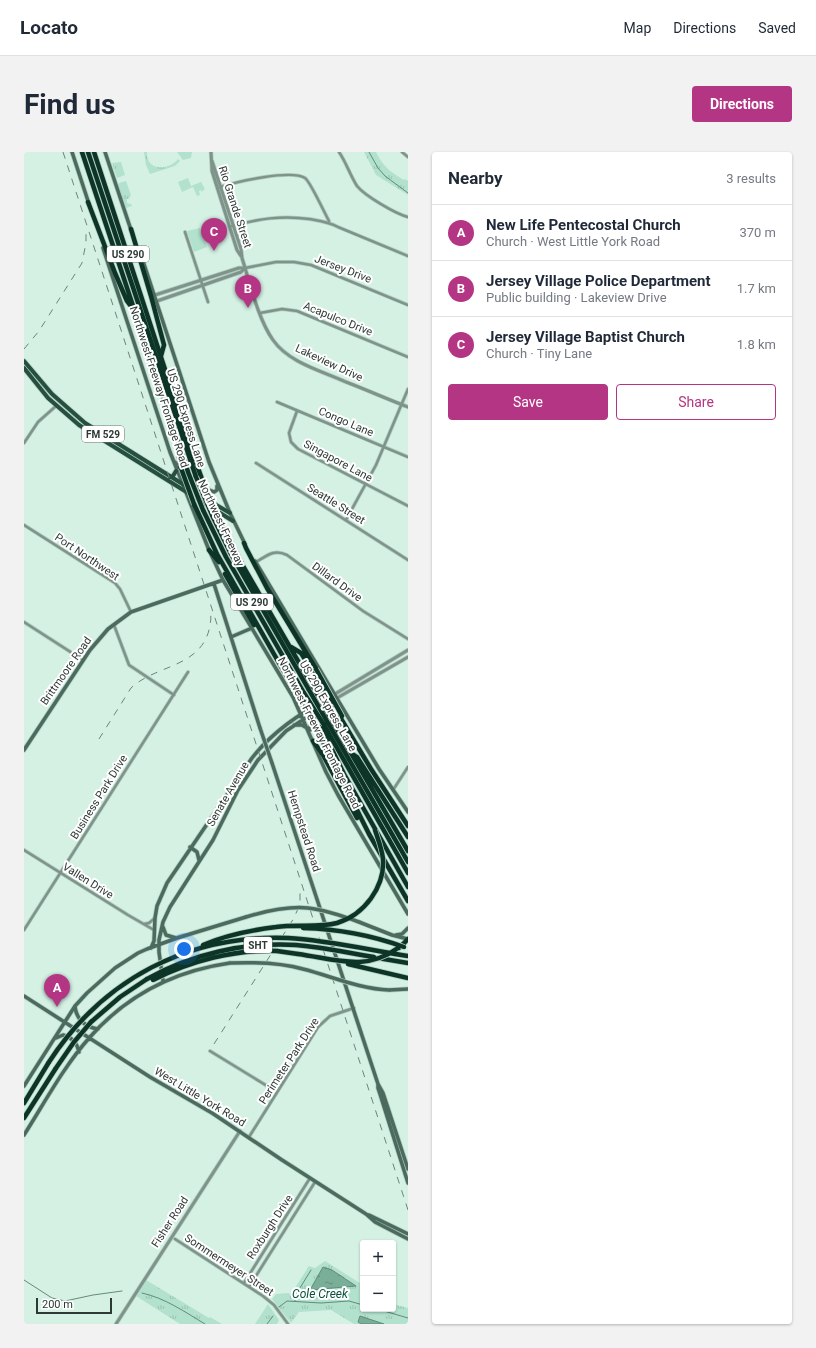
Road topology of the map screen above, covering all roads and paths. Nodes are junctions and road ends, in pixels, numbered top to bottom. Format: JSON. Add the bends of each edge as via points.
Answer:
{"nodes":[{"id":1,"x":72,"y":152,"type":"edge"},
{"id":2,"x":82,"y":152,"type":"edge"},
{"id":3,"x":88,"y":152,"type":"edge"},
{"id":4,"x":94,"y":152,"type":"edge"},
{"id":5,"x":104,"y":152,"type":"edge"},
{"id":6,"x":211,"y":152,"type":"edge"},
{"id":7,"x":339,"y":152,"type":"edge"},
{"id":8,"x":402,"y":152,"type":"edge"},
{"id":9,"x":408,"y":157,"type":"edge"},
{"id":10,"x":219,"y":187,"type":"junction"},
{"id":11,"x":88,"y":202,"type":"junction"},
{"id":12,"x":408,"y":217,"type":"edge"},
{"id":13,"x":329,"y":222,"type":"junction"},
{"id":14,"x":232,"y":226,"type":"junction"},
{"id":15,"x":131,"y":229,"type":"junction"},
{"id":16,"x":185,"y":232,"type":"dead end"},
{"id":17,"x":408,"y":256,"type":"edge"},
{"id":18,"x":245,"y":268,"type":"junction"},
{"id":19,"x":202,"y":283,"type":"junction"},
{"id":20,"x":154,"y":295,"type":"junction"},
{"id":21,"x":157,"y":301,"type":"junction"},
{"id":22,"x":208,"y":302,"type":"dead end"},
{"id":23,"x":408,"y":305,"type":"edge"},
{"id":24,"x":136,"y":313,"type":"junction"},
{"id":25,"x":260,"y":313,"type":"junction"},
{"id":26,"x":161,"y":356,"type":"junction"},
{"id":27,"x":408,"y":357,"type":"edge"},
{"id":28,"x":24,"y":361,"type":"edge"},
{"id":29,"x":24,"y":368,"type":"edge"},
{"id":30,"x":408,"y":390,"type":"edge"},
{"id":31,"x":52,"y":394,"type":"junction"},
{"id":32,"x":277,"y":402,"type":"dead end"},
{"id":33,"x":402,"y":405,"type":"junction"},
{"id":34,"x":56,"y":406,"type":"junction"},
{"id":35,"x":408,"y":408,"type":"edge"},
{"id":36,"x":297,"y":411,"type":"junction"},
{"id":37,"x":86,"y":423,"type":"junction"},
{"id":38,"x":24,"y":443,"type":"edge"},
{"id":39,"x":179,"y":447,"type":"junction"},
{"id":40,"x":384,"y":447,"type":"junction"},
{"id":41,"x":170,"y":452,"type":"junction"},
{"id":42,"x":408,"y":457,"type":"edge"},
{"id":43,"x":256,"y":463,"type":"dead end"},
{"id":44,"x":176,"y":471,"type":"junction"},
{"id":45,"x":170,"y":477,"type":"junction"},
{"id":46,"x":216,"y":481,"type":"junction"},
{"id":47,"x":181,"y":484,"type":"junction"},
{"id":48,"x":366,"y":485,"type":"junction"},
{"id":49,"x":184,"y":491,"type":"junction"},
{"id":50,"x":408,"y":506,"type":"edge"},
{"id":51,"x":230,"y":513,"type":"junction"},
{"id":52,"x":346,"y":520,"type":"junction"},
{"id":53,"x":233,"y":521,"type":"junction"},
{"id":54,"x":24,"y":524,"type":"edge"},
{"id":55,"x":244,"y":543,"type":"junction"},
{"id":56,"x":208,"y":550,"type":"junction"},
{"id":57,"x":408,"y":560,"type":"edge"},
{"id":58,"x":256,"y":562,"type":"junction"},
{"id":59,"x":224,"y":580,"type":"junction"},
{"id":60,"x":214,"y":584,"type":"junction"},
{"id":61,"x":131,"y":612,"type":"junction"},
{"id":62,"x":24,"y":622,"type":"edge"},
{"id":63,"x":114,"y":625,"type":"junction"},
{"id":64,"x":252,"y":628,"type":"junction"},
{"id":65,"x":231,"y":637,"type":"junction"},
{"id":66,"x":408,"y":639,"type":"edge"},
{"id":67,"x":290,"y":646,"type":"junction"},
{"id":68,"x":408,"y":650,"type":"edge"},
{"id":69,"x":408,"y":657,"type":"edge"},
{"id":70,"x":83,"y":660,"type":"junction"},
{"id":71,"x":280,"y":665,"type":"junction"},
{"id":72,"x":188,"y":672,"type":"dead end"},
{"id":73,"x":325,"y":676,"type":"junction"},
{"id":74,"x":309,"y":690,"type":"junction"},
{"id":75,"x":335,"y":694,"type":"junction"},
{"id":76,"x":174,"y":695,"type":"junction"},
{"id":77,"x":293,"y":697,"type":"junction"},
{"id":78,"x":337,"y":698,"type":"junction"},
{"id":79,"x":301,"y":713,"type":"junction"},
{"id":80,"x":342,"y":715,"type":"junction"},
{"id":81,"x":303,"y":718,"type":"junction"},
{"id":82,"x":326,"y":724,"type":"junction"},
{"id":83,"x":293,"y":725,"type":"junction"},
{"id":84,"x":308,"y":728,"type":"junction"},
{"id":85,"x":310,"y":734,"type":"junction"},
{"id":86,"x":313,"y":740,"type":"junction"},
{"id":87,"x":24,"y":750,"type":"edge"},
{"id":88,"x":350,"y":751,"type":"junction"},
{"id":89,"x":408,"y":767,"type":"edge"},
{"id":90,"x":393,"y":790,"type":"junction"},
{"id":91,"x":408,"y":812,"type":"edge"},
{"id":92,"x":408,"y":826,"type":"edge"},
{"id":93,"x":375,"y":830,"type":"junction"},
{"id":94,"x":369,"y":834,"type":"junction"},
{"id":95,"x":408,"y":837,"type":"edge"},
{"id":96,"x":190,"y":847,"type":"junction"},
{"id":97,"x":24,"y":850,"type":"edge"},
{"id":98,"x":408,"y":851,"type":"edge"},
{"id":99,"x":199,"y":861,"type":"junction"},
{"id":100,"x":408,"y":862,"type":"edge"},
{"id":101,"x":61,"y":873,"type":"junction"},
{"id":102,"x":408,"y":873,"type":"edge"},
{"id":103,"x":408,"y":887,"type":"edge"},
{"id":104,"x":408,"y":901,"type":"edge"},
{"id":105,"x":408,"y":914,"type":"edge"},
{"id":106,"x":155,"y":918,"type":"junction"},
{"id":107,"x":163,"y":922,"type":"junction"},
{"id":108,"x":143,"y":924,"type":"junction"},
{"id":109,"x":408,"y":928,"type":"edge"},
{"id":110,"x":24,"y":930,"type":"edge"},
{"id":111,"x":154,"y":930,"type":"junction"},
{"id":112,"x":392,"y":935,"type":"junction"},
{"id":113,"x":232,"y":936,"type":"junction"},
{"id":114,"x":177,"y":938,"type":"junction"},
{"id":115,"x":408,"y":939,"type":"edge"},
{"id":116,"x":159,"y":945,"type":"junction"},
{"id":117,"x":151,"y":948,"type":"junction"},
{"id":118,"x":408,"y":948,"type":"edge"},
{"id":119,"x":188,"y":951,"type":"junction"},
{"id":120,"x":408,"y":956,"type":"edge"},
{"id":121,"x":337,"y":961,"type":"junction"},
{"id":122,"x":408,"y":963,"type":"edge"},
{"id":123,"x":408,"y":978,"type":"edge"},
{"id":124,"x":147,"y":980,"type":"junction"},
{"id":125,"x":163,"y":981,"type":"junction"},
{"id":126,"x":408,"y":989,"type":"edge"},
{"id":127,"x":24,"y":996,"type":"edge"},
{"id":128,"x":75,"y":1006,"type":"junction"},
{"id":129,"x":354,"y":1008,"type":"junction"},
{"id":130,"x":64,"y":1022,"type":"junction"},
{"id":131,"x":98,"y":1029,"type":"junction"},
{"id":132,"x":89,"y":1038,"type":"junction"},
{"id":133,"x":53,"y":1040,"type":"junction"},
{"id":134,"x":210,"y":1051,"type":"dead end"},
{"id":135,"x":79,"y":1052,"type":"junction"},
{"id":136,"x":378,"y":1084,"type":"junction"},
{"id":137,"x":24,"y":1086,"type":"edge"},
{"id":138,"x":277,"y":1092,"type":"junction"},
{"id":139,"x":24,"y":1103,"type":"edge"},
{"id":140,"x":24,"y":1118,"type":"edge"},
{"id":141,"x":240,"y":1131,"type":"junction"},
{"id":142,"x":24,"y":1135,"type":"edge"},
{"id":143,"x":249,"y":1137,"type":"junction"},
{"id":144,"x":408,"y":1169,"type":"edge"},
{"id":145,"x":310,"y":1178,"type":"junction"},
{"id":146,"x":315,"y":1182,"type":"junction"},
{"id":147,"x":408,"y":1183,"type":"edge"},
{"id":148,"x":290,"y":1210,"type":"junction"},
{"id":149,"x":296,"y":1214,"type":"junction"},
{"id":150,"x":366,"y":1214,"type":"junction"},
{"id":151,"x":408,"y":1234,"type":"edge"},
{"id":152,"x":175,"y":1239,"type":"dead end"},
{"id":153,"x":408,"y":1239,"type":"edge"},
{"id":154,"x":272,"y":1240,"type":"junction"},
{"id":155,"x":277,"y":1243,"type":"junction"},
{"id":156,"x":244,"y":1283,"type":"junction"},
{"id":157,"x":249,"y":1287,"type":"junction"},
{"id":158,"x":116,"y":1324,"type":"edge"},
{"id":159,"x":288,"y":1324,"type":"edge"}],
"edges":[{"from":1,"to":11,"type":"main road","name":"Northwest Freeway Frontage Road"},
{"from":2,"to":24,"type":"highway","name":"Northwest Freeway","number":"US 290"},
{"from":3,"to":74,"type":"highway","name":"US 290 Express Lane","bridge":true,"via":[[196,477],[231,554]]},
{"from":4,"to":26,"type":"highway","name":"Northwest Freeway","number":"US 290"},
{"from":5,"to":15,"type":"main road"},
{"from":6,"to":10,"type":"street","name":"Rio Grande Street","via":[[212,170]]},
{"from":7,"to":12,"type":"street","via":[[357,186],[363,192],[393,211]]},
{"from":8,"to":9,"type":"street"},
{"from":10,"to":13,"type":"street","via":[[252,178],[299,175],[307,179]]},
{"from":10,"to":14,"type":"street","name":"Rio Grande Street"},
{"from":11,"to":24,"type":"highway","via":[[127,301]]},
{"from":11,"to":41,"type":"main road","name":"Northwest Freeway Frontage Road"},
{"from":13,"to":14,"type":"street","via":[[271,217]]},
{"from":13,"to":17,"type":"street"},
{"from":14,"to":18,"type":"street","name":"Rio Grande Street","via":[[237,250]]},
{"from":15,"to":20,"type":"main road"},
{"from":15,"to":26,"type":"highway","via":[[164,345]]},
{"from":16,"to":19,"type":"street"},
{"from":18,"to":19,"type":"street","name":"Jersey Drive"},
{"from":18,"to":23,"type":"street","name":"Jersey Drive","via":[[276,262],[311,265]]},
{"from":18,"to":25,"type":"street","name":"Lakeview Drive"},
{"from":19,"to":20,"type":"street","name":"Jersey Drive"},
{"from":19,"to":21,"type":"street","name":"Jersey Drive"},
{"from":19,"to":22,"type":"street"},
{"from":20,"to":21,"type":"main road"},
{"from":21,"to":46,"type":"main road"},
{"from":24,"to":39,"type":"highway","name":"Northwest Freeway","number":"US 290"},
{"from":25,"to":27,"type":"street","name":"Acapulco Drive","via":[[282,309],[297,311]]},
{"from":25,"to":33,"type":"street","name":"Lakeview Drive","via":[[273,341],[283,352],[306,365]]},
{"from":26,"to":67,"type":"highway","name":"Northwest Freeway","number":"US 290","bridge":true,"via":[[203,482],[237,554]]},
{"from":28,"to":31,"type":"main road","number":"FM 529"},
{"from":29,"to":34,"type":"main road","number":"FM 529"},
{"from":30,"to":33,"type":"street"},
{"from":31,"to":34,"type":"main road"},
{"from":31,"to":37,"type":"main road","number":"FM 529"},
{"from":32,"to":36,"type":"street","name":"Congo Lane"},
{"from":33,"to":35,"type":"street","name":"Lakeview Drive"},
{"from":33,"to":40,"type":"street"},
{"from":34,"to":37,"type":"main road"},
{"from":34,"to":38,"type":"street","via":[[38,422]]},
{"from":34,"to":49,"type":"main road","number":"FM 529","via":[[92,435]]},
{"from":36,"to":40,"type":"street","name":"Congo Lane"},
{"from":36,"to":48,"type":"street","name":"Singapore Lane","via":[[289,433],[291,442]]},
{"from":37,"to":45,"type":"main road","number":"FM 529"},
{"from":39,"to":71,"type":"highway","bridge":true,"via":[[181,468],[217,554]]},
{"from":39,"to":74,"type":"highway","name":"Northwest Freeway","number":"US 290","bridge":true,"via":[[203,510],[226,557]]},
{"from":40,"to":42,"type":"street","name":"Congo Lane"},
{"from":40,"to":48,"type":"street"},
{"from":41,"to":44,"type":"main road","name":"Northwest Freeway Frontage Road"},
{"from":41,"to":46,"type":"main road","via":[[184,477],[214,492],[217,488]]},
{"from":43,"to":52,"type":"street","name":"Seattle Street"},
{"from":44,"to":45,"type":"main road"},
{"from":44,"to":47,"type":"main road","name":"Northwest Freeway Frontage Road"},
{"from":45,"to":47,"type":"main road","number":"FM 529"},
{"from":46,"to":51,"type":"main road"},
{"from":47,"to":49,"type":"main road","name":"Northwest Freeway Frontage Road"},
{"from":47,"to":51,"type":"main road","number":"FM 529"},
{"from":48,"to":50,"type":"street","name":"Singapore Lane"},
{"from":48,"to":52,"type":"street"},
{"from":49,"to":53,"type":"main road","number":"FM 529"},
{"from":49,"to":56,"type":"main road","name":"Northwest Freeway Frontage Road"},
{"from":51,"to":53,"type":"main road"},
{"from":52,"to":57,"type":"street","name":"Seattle Street"},
{"from":53,"to":55,"type":"main road"},
{"from":54,"to":61,"type":"street","name":"Port Northwest","via":[[115,583]]},
{"from":55,"to":58,"type":"main road"},
{"from":55,"to":80,"type":"highway","bridge":true,"via":[[267,588]]},
{"from":56,"to":59,"type":"main road","name":"Northwest Freeway Frontage Road"},
{"from":56,"to":71,"type":"highway","via":[[217,558]]},
{"from":58,"to":66,"type":"street","name":"Dillard Drive","via":[[273,553],[279,552],[287,556],[363,611]]},
{"from":58,"to":73,"type":"main road"},
{"from":59,"to":60,"type":"main road","name":"Brittmoore Road"},
{"from":59,"to":64,"type":"main road","name":"Northwest Freeway Frontage Road"},
{"from":60,"to":61,"type":"main road","name":"Brittmoore Road"},
{"from":60,"to":65,"type":"main road","name":"Hempstead Road"},
{"from":61,"to":63,"type":"main road","name":"Brittmoore Road"},
{"from":62,"to":70,"type":"street"},
{"from":63,"to":70,"type":"main road","name":"Brittmoore Road","via":[[95,643]]},
{"from":63,"to":76,"type":"street","via":[[129,665]]},
{"from":64,"to":65,"type":"main road"},
{"from":64,"to":77,"type":"main road","name":"Northwest Freeway Frontage Road"},
{"from":65,"to":129,"type":"main road","name":"Hempstead Road","bridge":true},
{"from":67,"to":74,"type":"highway","name":"Northwest Freeway","number":"US 290"},
{"from":67,"to":80,"type":"highway","bridge":true,"via":[[301,653]]},
{"from":68,"to":75,"type":"street","name":"Senate Avenue"},
{"from":69,"to":78,"type":"street","name":"Senate Avenue"},
{"from":70,"to":87,"type":"main road","name":"Brittmoore Road"},
{"from":71,"to":94,"type":"highway","bridge":true,"via":[[324,744]]},
{"from":72,"to":76,"type":"street","name":"Business Park Drive"},
{"from":73,"to":75,"type":"main road"},
{"from":73,"to":77,"type":"main road","via":[[325,689],[321,695],[307,703]]},
{"from":74,"to":82,"type":"highway","name":"US 290 Express Lane","bridge":true},
{"from":74,"to":82,"type":"highway","name":"Northwest Freeway","number":"US 290","bridge":true,"via":[[318,715]]},
{"from":75,"to":78,"type":"main road"},
{"from":75,"to":79,"type":"main road","name":"Senate Avenue"},
{"from":76,"to":101,"type":"street","name":"Business Park Drive"},
{"from":77,"to":79,"type":"main road","name":"Northwest Freeway Frontage Road"},
{"from":78,"to":80,"type":"main road"},
{"from":78,"to":81,"type":"main road","name":"Senate Avenue"},
{"from":79,"to":81,"type":"main road","name":"Northwest Freeway Frontage Road"},
{"from":79,"to":96,"type":"main road","name":"Senate Avenue","via":[[274,733],[260,749]]},
{"from":80,"to":85,"type":"main road","via":[[337,706],[320,713],[309,726]]},
{"from":80,"to":90,"type":"main road"},
{"from":80,"to":92,"type":"highway","via":[[356,744]]},
{"from":81,"to":83,"type":"main road","name":"Senate Avenue"},
{"from":81,"to":84,"type":"main road","name":"Northwest Freeway Frontage Road"},
{"from":82,"to":88,"type":"highway"},
{"from":82,"to":93,"type":"highway","via":[[344,774]]},
{"from":82,"to":100,"type":"highway","name":"US 290 Express Lane"},
{"from":82,"to":102,"type":"highway"},
{"from":83,"to":84,"type":"main road"},
{"from":83,"to":99,"type":"main road","name":"Senate Avenue","via":[[258,760],[238,790],[213,840]]},
{"from":84,"to":85,"type":"main road","name":"Northwest Freeway Frontage Road"},
{"from":85,"to":86,"type":"main road","name":"Northwest Freeway Frontage Road"},
{"from":86,"to":94,"type":"highway","via":[[360,823]]},
{"from":86,"to":105,"type":"main road","name":"Northwest Freeway Frontage Road","via":[[338,794]]},
{"from":88,"to":95,"type":"highway","via":[[358,757]]},
{"from":88,"to":98,"type":"highway"},
{"from":89,"to":90,"type":"street"},
{"from":90,"to":91,"type":"main road"},
{"from":93,"to":103,"type":"highway","bridge":true},
{"from":93,"to":113,"type":"highway","bridge":true,"via":[[383,860],[381,879],[372,898],[359,912],[336,923],[265,928]]},
{"from":94,"to":104,"type":"highway"},
{"from":96,"to":99,"type":"main road","via":[[198,852]]},
{"from":96,"to":106,"type":"main road","name":"Senate Avenue","via":[[160,896]]},
{"from":97,"to":101,"type":"street","name":"Vallen Drive"},
{"from":99,"to":107,"type":"main road","name":"Senate Avenue"},
{"from":101,"to":108,"type":"street","name":"Vallen Drive"},
{"from":101,"to":110,"type":"street","name":"Business Park Drive"},
{"from":106,"to":108,"type":"street"},
{"from":106,"to":111,"type":"main road","name":"Senate Avenue"},
{"from":107,"to":114,"type":"main road","via":[[165,934]]},
{"from":107,"to":116,"type":"main road","name":"Senate Avenue"},
{"from":108,"to":111,"type":"street","name":"Vallen Drive"},
{"from":109,"to":112,"type":"main road","via":[[402,934]]},
{"from":111,"to":117,"type":"main road","name":"Senate Avenue"},
{"from":112,"to":114,"type":"main road","bridge":true,"via":[[342,916],[308,908],[246,916]]},
{"from":112,"to":115,"type":"main road"},
{"from":113,"to":118,"type":"highway","bridge":true,"via":[[316,928],[358,934]]},
{"from":113,"to":119,"type":"highway","bridge":true},
{"from":114,"to":116,"type":"main road"},
{"from":115,"to":121,"type":"highway","bridge":true,"via":[[395,951],[378,959],[360,962]]},
{"from":116,"to":117,"type":"main road"},
{"from":116,"to":125,"type":"main road","name":"Senate Avenue"},
{"from":117,"to":128,"type":"main road","via":[[115,968]]},
{"from":119,"to":120,"type":"highway","number":"SHT","bridge":true,"via":[[254,938],[289,938]]},
{"from":119,"to":139,"type":"highway","number":"SHT","bridge":true,"via":[[141,973],[103,999],[73,1029]]},
{"from":121,"to":123,"type":"highway","bridge":true},
{"from":121,"to":124,"type":"highway","bridge":true,"via":[[292,953],[255,952],[201,961]]},
{"from":122,"to":124,"type":"highway","number":"SHT","bridge":true,"via":[[307,946],[261,945],[202,956]]},
{"from":124,"to":140,"type":"highway","number":"SHT","bridge":true,"via":[[120,997],[77,1038]]},
{"from":125,"to":126,"type":"main road","bridge":true,"via":[[195,969],[230,963],[258,962],[288,965],[358,986],[389,990]]},
{"from":125,"to":131,"type":"main road","via":[[138,996]]},
{"from":127,"to":130,"type":"main road","name":"West Little York Road"},
{"from":128,"to":130,"type":"main road"},
{"from":128,"to":131,"type":"main road","via":[[78,1018],[88,1026]]},
{"from":129,"to":136,"type":"main road","name":"Hempstead Road"},
{"from":129,"to":138,"type":"street","name":"Perimeter Park Drive","via":[[330,1016],[319,1025]]},
{"from":130,"to":132,"type":"main road","name":"West Little York Road"},
{"from":130,"to":133,"type":"main road"},
{"from":131,"to":132,"type":"main road"},
{"from":132,"to":135,"type":"main road"},
{"from":132,"to":141,"type":"main road","name":"West Little York Road"},
{"from":133,"to":135,"type":"main road","via":[[60,1035],[66,1036],[78,1046]]},
{"from":133,"to":137,"type":"main road"},
{"from":134,"to":138,"type":"street"},
{"from":135,"to":142,"type":"main road"},
{"from":136,"to":144,"type":"main road","name":"Hempstead Road"},
{"from":136,"to":147,"type":"main road","name":"Hempstead Road"},
{"from":138,"to":143,"type":"street","name":"Perimeter Park Drive"},
{"from":141,"to":143,"type":"main road","name":"West Little York Road"},
{"from":141,"to":158,"type":"street","name":"Fisher Road"},
{"from":143,"to":145,"type":"main road","name":"West Little York Road"},
{"from":145,"to":146,"type":"main road","name":"West Little York Road"},
{"from":145,"to":148,"type":"street","name":"Roxburgh Drive"},
{"from":146,"to":149,"type":"street","name":"Roxburgh Drive"},
{"from":146,"to":150,"type":"main road","name":"West Little York Road"},
{"from":148,"to":149,"type":"street"},
{"from":148,"to":154,"type":"street","name":"Roxburgh Drive"},
{"from":149,"to":155,"type":"street","name":"Roxburgh Drive"},
{"from":150,"to":151,"type":"main road","name":"West Little York Road"},
{"from":150,"to":153,"type":"main road","name":"West Little York Road","via":[[375,1222]]},
{"from":152,"to":156,"type":"street","name":"Sommermeyer Street"},
{"from":154,"to":155,"type":"street"},
{"from":154,"to":156,"type":"street","name":"Roxburgh Drive"},
{"from":155,"to":157,"type":"street","name":"Roxburgh Drive"},
{"from":156,"to":157,"type":"street","name":"Sommermeyer Street"},
{"from":157,"to":159,"type":"street","name":"Sommermeyer Street","via":[[268,1300]]}]}
